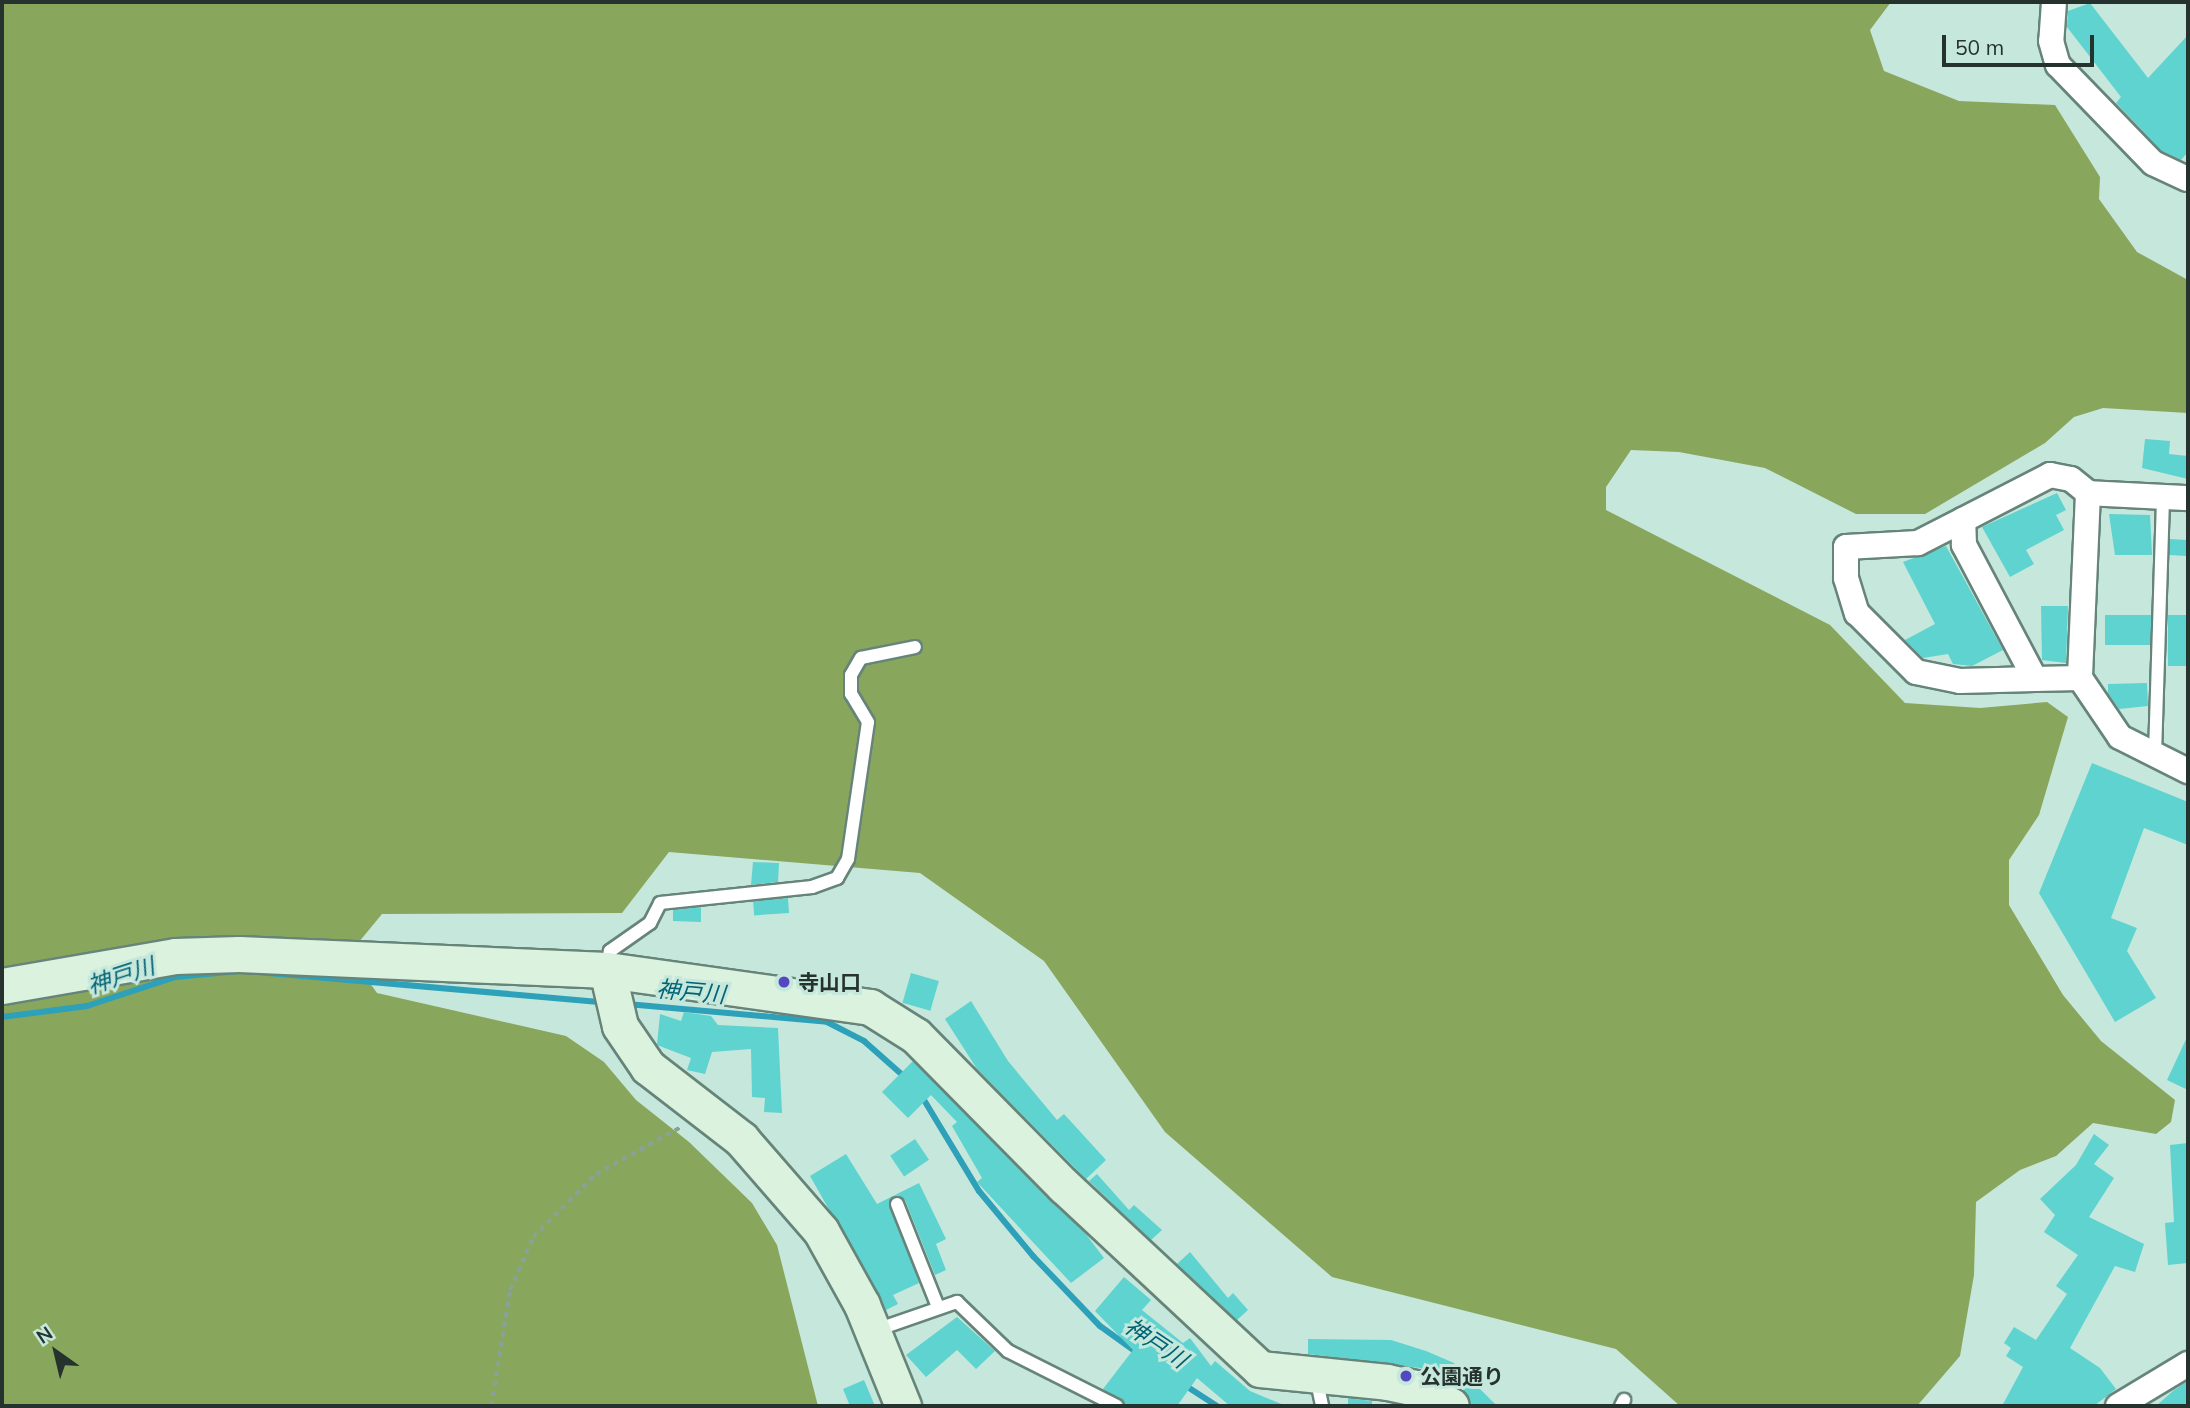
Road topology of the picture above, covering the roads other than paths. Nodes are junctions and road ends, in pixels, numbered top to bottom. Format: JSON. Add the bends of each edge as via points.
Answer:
{"nodes":[{"id":1,"x":2054,"y":2,"type":"edge"},
{"id":2,"x":2188,"y":179,"type":"edge"},
{"id":3,"x":2088,"y":493,"type":"junction"},
{"id":4,"x":2163,"y":497,"type":"junction"},
{"id":5,"x":2188,"y":498,"type":"edge"},
{"id":6,"x":1963,"y":520,"type":"junction"},
{"id":7,"x":915,"y":647,"type":"dead end"},
{"id":8,"x":2080,"y":678,"type":"junction"},
{"id":9,"x":2035,"y":679,"type":"junction"},
{"id":10,"x":2155,"y":754,"type":"junction"},
{"id":11,"x":2188,"y":771,"type":"edge"},
{"id":12,"x":607,"y":970,"type":"junction"},
{"id":13,"x":2,"y":986,"type":"edge"},
{"id":14,"x":897,"y":1204,"type":"dead end"},
{"id":15,"x":938,"y":1307,"type":"junction"},
{"id":16,"x":872,"y":1331,"type":"junction"},
{"id":17,"x":2188,"y":1364,"type":"edge"},
{"id":18,"x":1319,"y":1392,"type":"edge"},
{"id":19,"x":903,"y":1406,"type":"edge"},
{"id":20,"x":1117,"y":1406,"type":"edge"},
{"id":21,"x":1451,"y":1406,"type":"edge"},
{"id":22,"x":2118,"y":1406,"type":"edge"}],
"edges":[{"from":1,"to":2,"type":"street","via":[[2051,41],[2058,65],[2135,147]]},
{"from":3,"to":4,"type":"street"},
{"from":3,"to":6,"type":"street","via":[[2071,479],[2050,475]]},
{"from":3,"to":8,"type":"street"},
{"from":4,"to":5,"type":"street"},
{"from":4,"to":10,"type":"lane"},
{"from":6,"to":9,"type":"street","via":[[1964,545]]},
{"from":6,"to":9,"type":"street","via":[[1918,543],[1846,547],[1857,613],[1916,672],[1959,681]]},
{"from":7,"to":12,"type":"lane","via":[[861,658],[851,675],[851,694],[868,722],[848,859],[836,878],[812,887],[660,903],[650,923],[610,951]]},
{"from":8,"to":9,"type":"street"},
{"from":8,"to":10,"type":"street","via":[[2120,737]]},
{"from":10,"to":11,"type":"street"},
{"from":12,"to":13,"type":"street","via":[[175,956]]},
{"from":12,"to":16,"type":"street","via":[[620,1026],[633,1048],[648,1068],[707,1112],[797,1196]]},
{"from":12,"to":18,"type":"street","via":[[810,996],[893,1017],[1234,1350],[1260,1369]]},
{"from":14,"to":15,"type":"lane"},
{"from":15,"to":16,"type":"lane"},
{"from":15,"to":20,"type":"lane","via":[[965,1306],[1009,1351],[1042,1373],[1089,1387]]},
{"from":16,"to":19,"type":"street"},
{"from":17,"to":22,"type":"street"},
{"from":18,"to":21,"type":"street","via":[[1416,1388]]}]}
